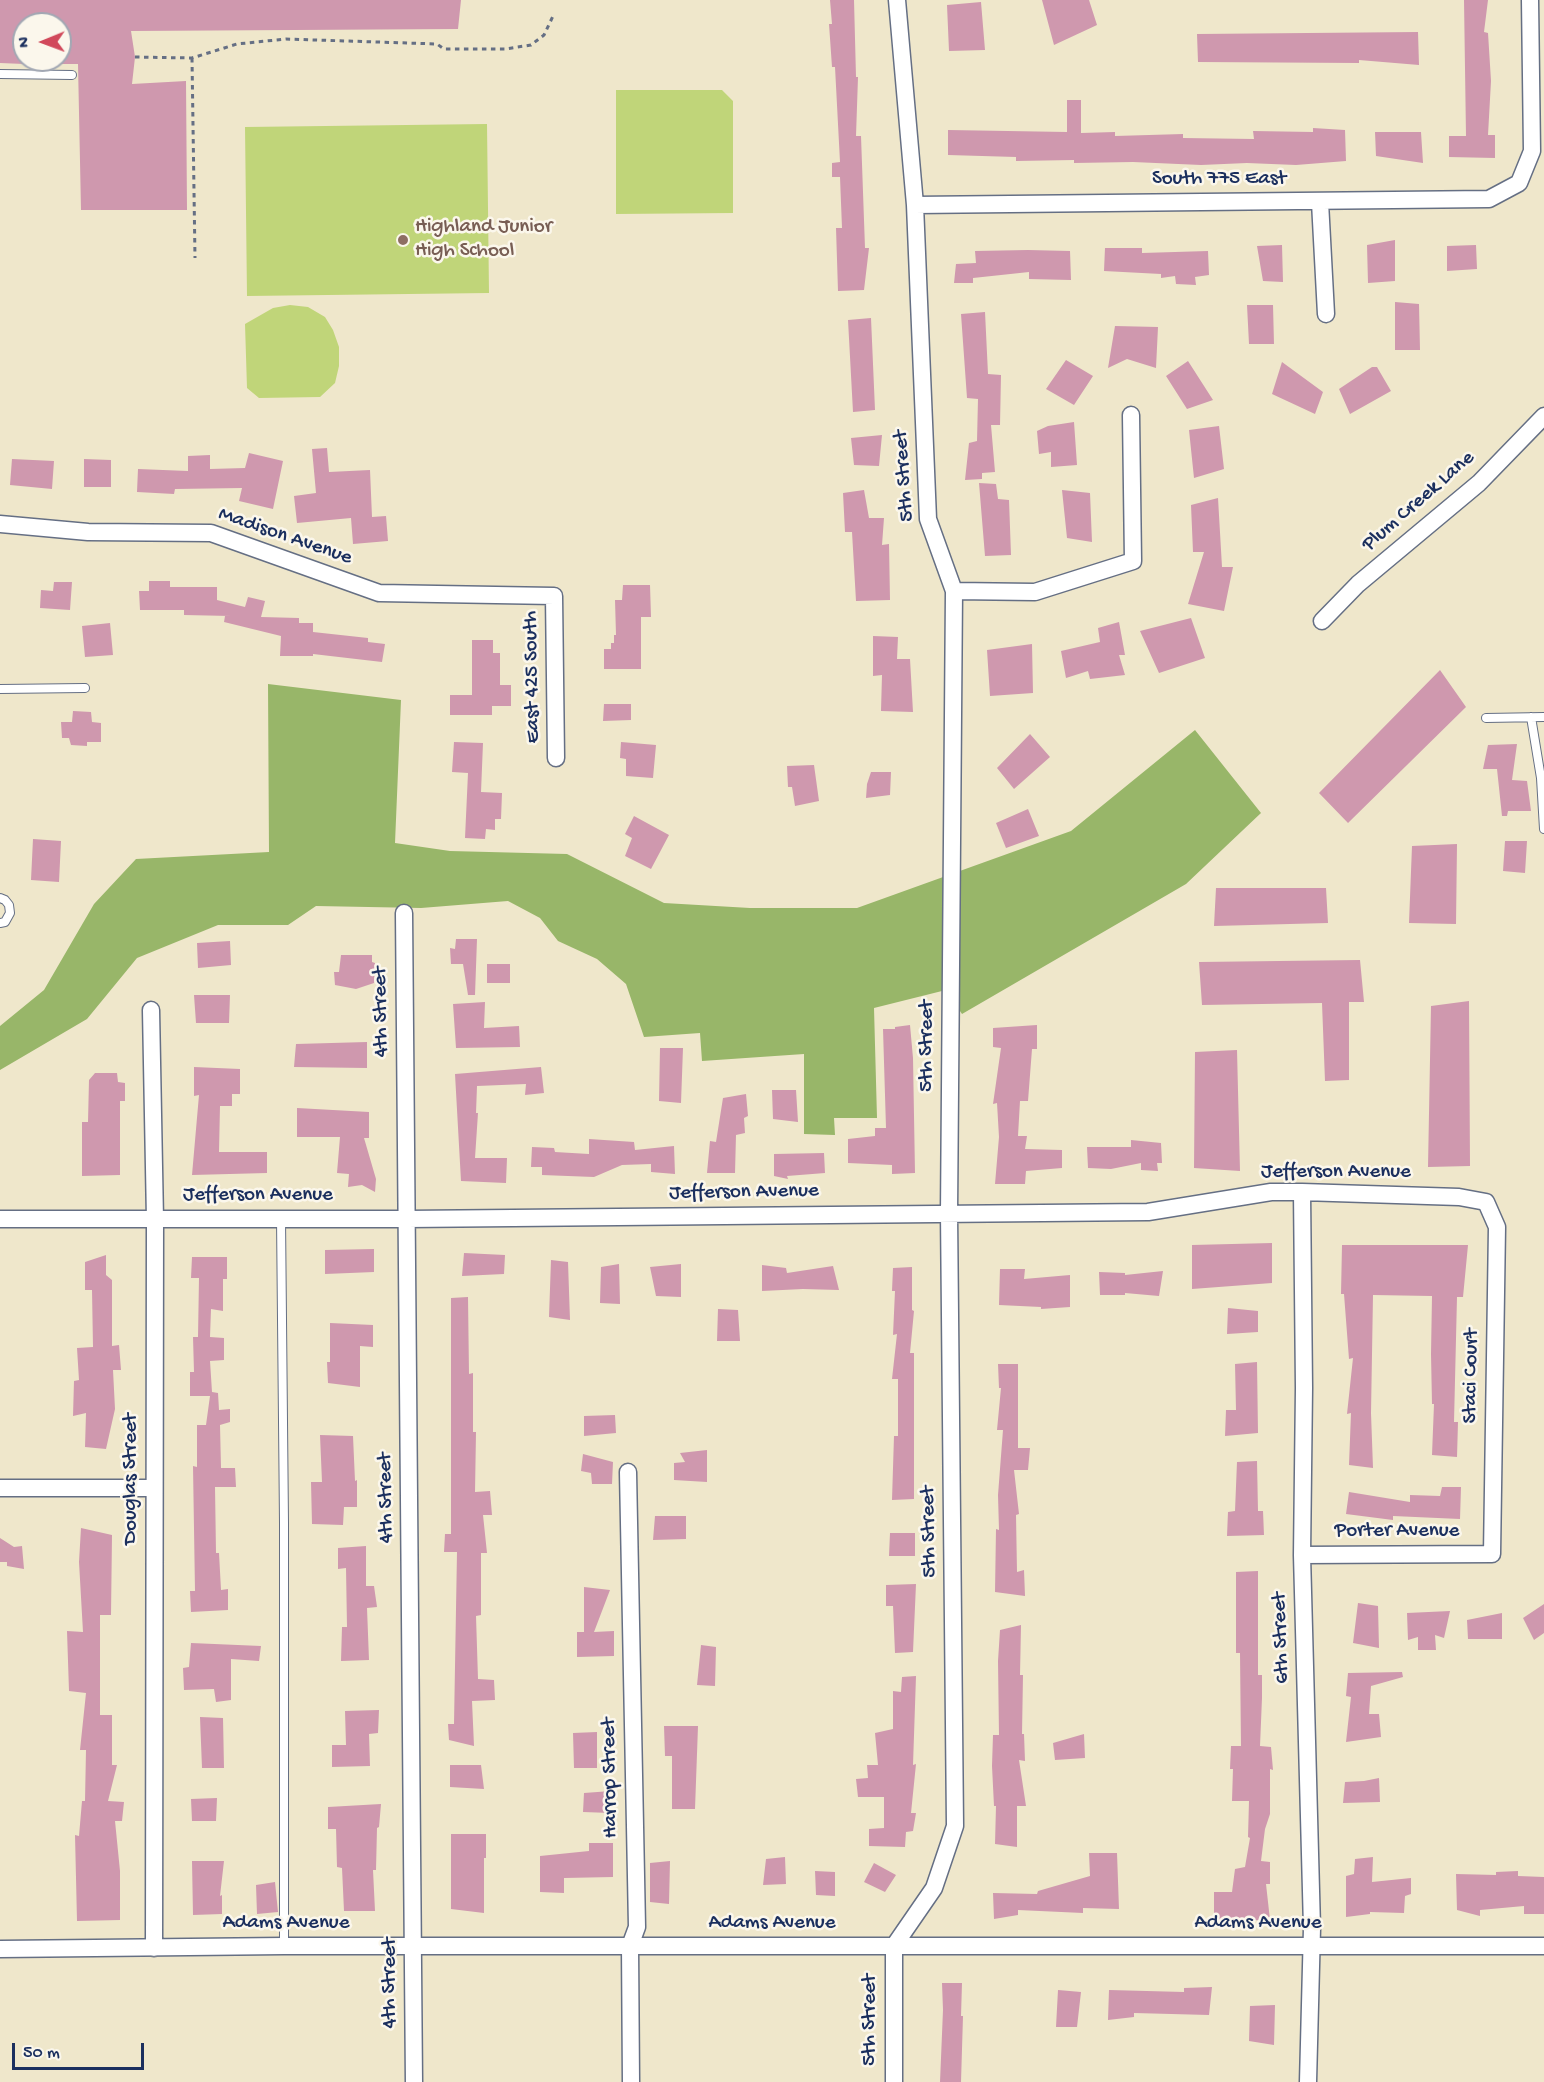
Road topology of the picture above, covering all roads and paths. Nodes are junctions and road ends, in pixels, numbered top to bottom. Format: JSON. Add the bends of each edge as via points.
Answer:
{"nodes":[{"id":1,"x":897,"y":0,"type":"edge"},
{"id":2,"x":1530,"y":0,"type":"edge"},
{"id":3,"x":554,"y":14,"type":"dead end"},
{"id":4,"x":135,"y":57,"type":"dead end"},
{"id":5,"x":192,"y":58,"type":"junction"},
{"id":6,"x":0,"y":75,"type":"edge"},
{"id":7,"x":72,"y":75,"type":"dead end"},
{"id":8,"x":1320,"y":202,"type":"junction"},
{"id":9,"x":915,"y":206,"type":"junction"},
{"id":10,"x":195,"y":258,"type":"dead end"},
{"id":11,"x":1326,"y":314,"type":"dead end"},
{"id":12,"x":1131,"y":415,"type":"dead end"},
{"id":13,"x":1544,"y":416,"type":"edge"},
{"id":14,"x":0,"y":524,"type":"edge"},
{"id":15,"x":954,"y":591,"type":"junction"},
{"id":16,"x":554,"y":596,"type":"joint"},
{"id":17,"x":1322,"y":621,"type":"dead end"},
{"id":18,"x":85,"y":688,"type":"dead end"},
{"id":19,"x":0,"y":689,"type":"edge"},
{"id":20,"x":1531,"y":717,"type":"junction"},
{"id":21,"x":1544,"y":717,"type":"edge"},
{"id":22,"x":1486,"y":718,"type":"dead end"},
{"id":23,"x":556,"y":758,"type":"dead end"},
{"id":24,"x":1544,"y":829,"type":"edge"},
{"id":25,"x":0,"y":898,"type":"edge"},
{"id":26,"x":404,"y":913,"type":"dead end"},
{"id":27,"x":0,"y":923,"type":"edge"},
{"id":28,"x":152,"y":1010,"type":"dead end"},
{"id":29,"x":1302,"y":1192,"type":"junction"},
{"id":30,"x":1486,"y":1202,"type":"joint"},
{"id":31,"x":949,"y":1213,"type":"junction"},
{"id":32,"x":281,"y":1218,"type":"junction"},
{"id":33,"x":0,"y":1219,"type":"edge"},
{"id":34,"x":407,"y":1219,"type":"junction"},
{"id":35,"x":154,"y":1220,"type":"junction"},
{"id":36,"x":628,"y":1472,"type":"dead end"},
{"id":37,"x":0,"y":1488,"type":"edge"},
{"id":38,"x":154,"y":1488,"type":"junction"},
{"id":39,"x":1492,"y":1554,"type":"joint"},
{"id":40,"x":1302,"y":1555,"type":"junction"},
{"id":41,"x":284,"y":1946,"type":"junction"},
{"id":42,"x":413,"y":1946,"type":"junction"},
{"id":43,"x":630,"y":1946,"type":"junction"},
{"id":44,"x":894,"y":1946,"type":"junction"},
{"id":45,"x":1311,"y":1946,"type":"junction"},
{"id":46,"x":1544,"y":1946,"type":"edge"},
{"id":47,"x":154,"y":1948,"type":"junction"},
{"id":48,"x":0,"y":1949,"type":"edge"},
{"id":49,"x":414,"y":2082,"type":"edge"},
{"id":50,"x":631,"y":2082,"type":"edge"},
{"id":51,"x":894,"y":2082,"type":"edge"},
{"id":52,"x":1308,"y":2082,"type":"edge"}],
"edges":[{"from":1,"to":9,"type":"street","name":"5th Street"},
{"from":2,"to":8,"type":"street","name":"South 775 East","via":[[1532,151],[1519,183],[1489,199]]},
{"from":3,"to":5,"type":"path","via":[[544,34],[531,45],[505,50],[286,39],[237,44]]},
{"from":4,"to":5,"type":"path"},
{"from":5,"to":10,"type":"path"},
{"from":6,"to":7,"type":"lane"},
{"from":8,"to":9,"type":"street","name":"South 775 East"},
{"from":8,"to":11,"type":"street"},
{"from":9,"to":15,"type":"street","name":"5th Street","via":[[928,519]]},
{"from":12,"to":15,"type":"street","via":[[1133,561],[1035,592]]},
{"from":13,"to":17,"type":"street","name":"Plum Creek Lane","via":[[1479,483],[1358,584]]},
{"from":14,"to":16,"type":"street","name":"Madison Avenue","via":[[88,532],[211,533],[379,594]]},
{"from":15,"to":31,"type":"street","name":"5th Street"},
{"from":16,"to":23,"type":"street","name":"East 425 South"},
{"from":18,"to":19,"type":"lane"},
{"from":20,"to":21,"type":"lane"},
{"from":20,"to":22,"type":"lane"},
{"from":20,"to":24,"type":"lane"},
{"from":25,"to":27,"type":"lane","via":[[9,904],[10,913]]},
{"from":26,"to":34,"type":"street","name":"4th Street"},
{"from":28,"to":35,"type":"street","name":"Douglas Street"},
{"from":29,"to":30,"type":"street","name":"Jefferson Avenue","via":[[1459,1197]]},
{"from":29,"to":31,"type":"street","name":"Jefferson Avenue","via":[[1271,1192],[1148,1212]]},
{"from":29,"to":40,"type":"street","name":"6th Street"},
{"from":30,"to":39,"type":"street","name":"Staci Court","via":[[1497,1227]]},
{"from":31,"to":34,"type":"street","name":"Jefferson Avenue"},
{"from":31,"to":44,"type":"street","name":"5th Street","via":[[955,1826],[934,1888]]},
{"from":32,"to":34,"type":"street","name":"Jefferson Avenue"},
{"from":32,"to":35,"type":"street","name":"Jefferson Avenue"},
{"from":32,"to":41,"type":"lane"},
{"from":33,"to":35,"type":"street","name":"Jefferson Avenue"},
{"from":34,"to":42,"type":"street","name":"4th Street"},
{"from":35,"to":38,"type":"street","name":"Douglas Street"},
{"from":36,"to":43,"type":"street","name":"Harrop Street","via":[[637,1927]]},
{"from":37,"to":38,"type":"street"},
{"from":38,"to":47,"type":"street","name":"Douglas Street"},
{"from":39,"to":40,"type":"street","name":"Porter Avenue"},
{"from":40,"to":45,"type":"street","name":"6th Street"},
{"from":41,"to":42,"type":"street","name":"Adams Avenue"},
{"from":41,"to":47,"type":"street","name":"Adams Avenue"},
{"from":42,"to":43,"type":"street","name":"Adams Avenue"},
{"from":42,"to":49,"type":"street","name":"4th Street"},
{"from":43,"to":44,"type":"street","name":"Adams Avenue"},
{"from":43,"to":50,"type":"street","name":"Harrop Street"},
{"from":44,"to":45,"type":"street","name":"Adams Avenue"},
{"from":44,"to":51,"type":"street","name":"5th Street"},
{"from":45,"to":46,"type":"street","name":"Adams Avenue"},
{"from":45,"to":52,"type":"street","name":"6th Street"},
{"from":47,"to":48,"type":"street","name":"Adams Avenue"}]}
